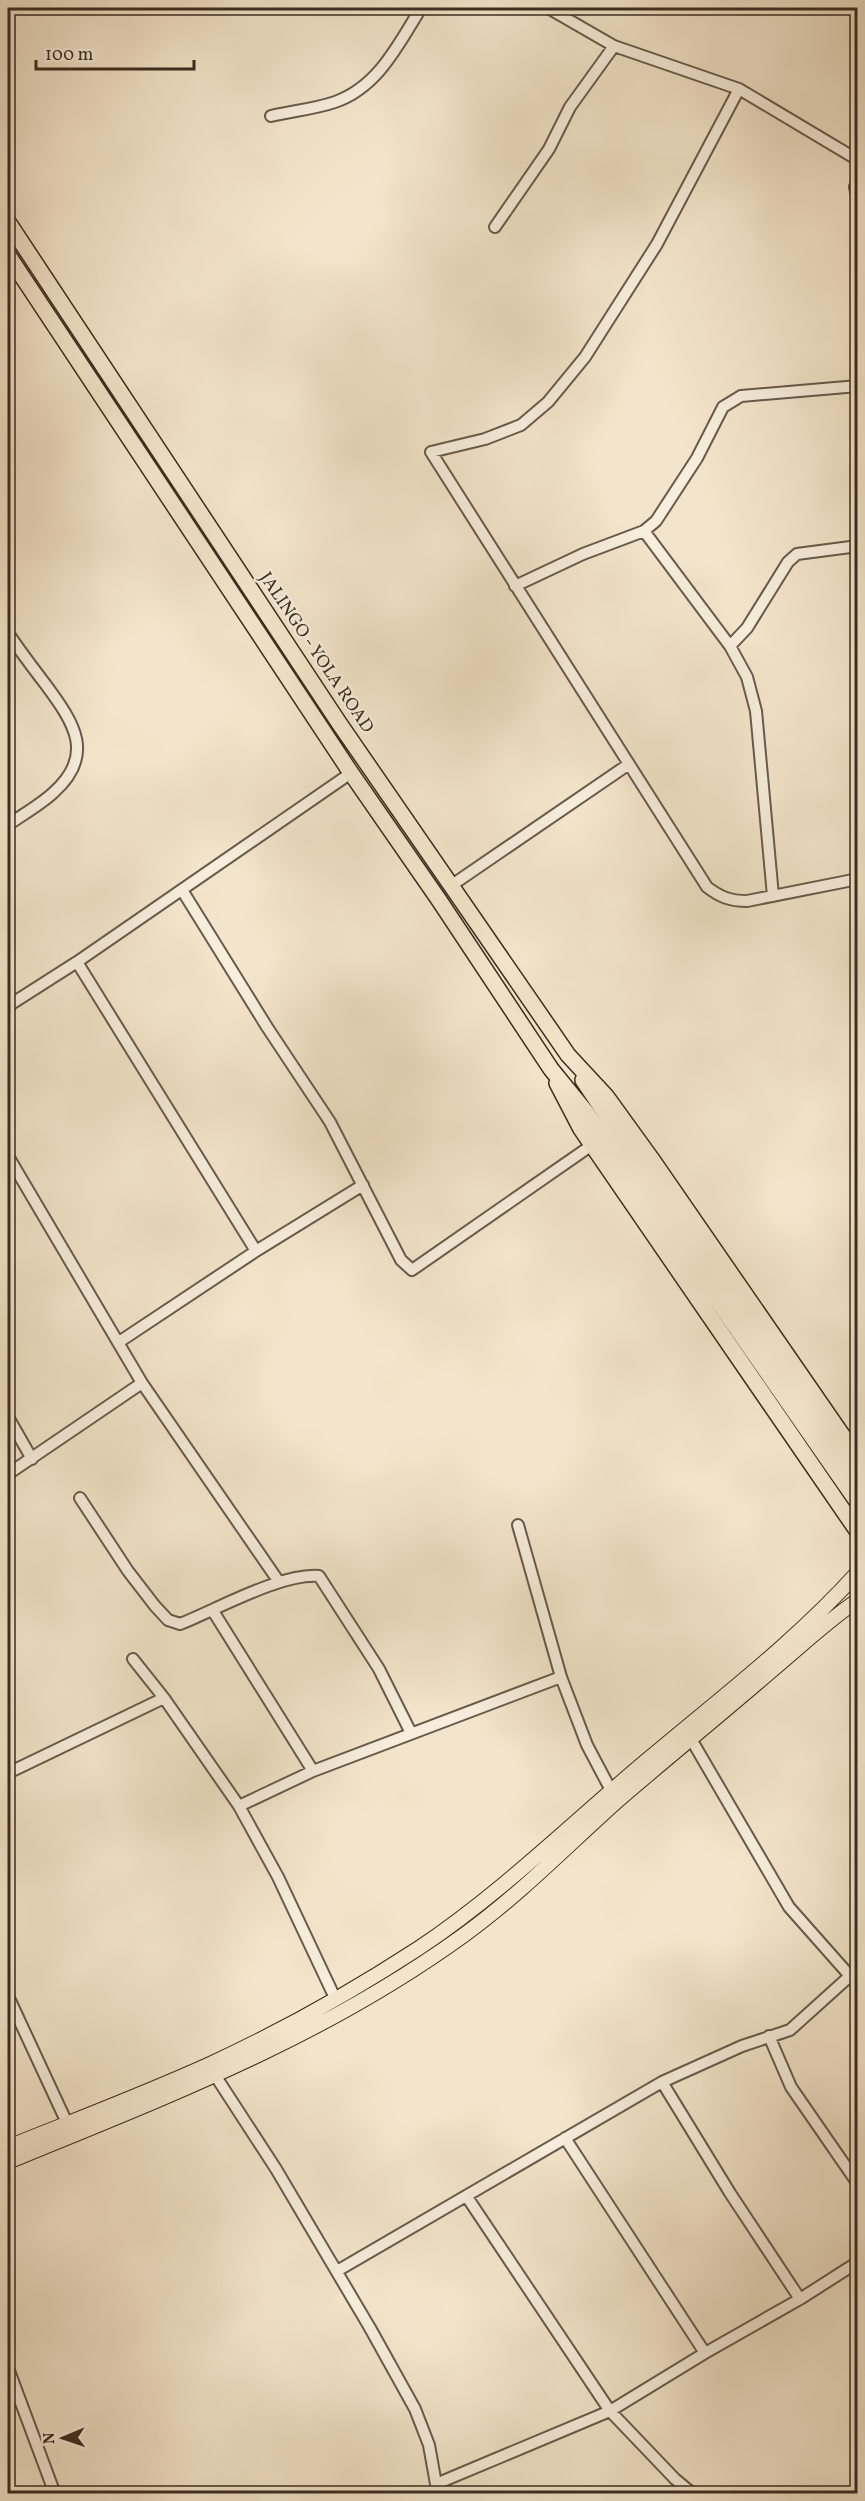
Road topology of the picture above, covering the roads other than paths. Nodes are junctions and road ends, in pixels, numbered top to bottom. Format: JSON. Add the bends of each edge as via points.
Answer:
{"nodes":[{"id":1,"x":421,"y":8,"type":"edge"},
{"id":2,"x":548,"y":8,"type":"edge"},
{"id":3,"x":614,"y":46,"type":"junction"},
{"id":4,"x":739,"y":89,"type":"junction"},
{"id":5,"x":271,"y":116,"type":"dead end"},
{"id":6,"x":858,"y":160,"type":"edge"},
{"id":7,"x":858,"y":182,"type":"edge"},
{"id":8,"x":858,"y":201,"type":"edge"},
{"id":9,"x":8,"y":222,"type":"edge"},
{"id":10,"x":495,"y":227,"type":"dead end"},
{"id":11,"x":8,"y":255,"type":"edge"},
{"id":12,"x":858,"y":386,"type":"edge"},
{"id":13,"x":644,"y":531,"type":"junction"},
{"id":14,"x":858,"y":546,"type":"edge"},
{"id":15,"x":515,"y":586,"type":"junction"},
{"id":16,"x":8,"y":633,"type":"edge"},
{"id":17,"x":730,"y":646,"type":"junction"},
{"id":18,"x":628,"y":764,"type":"junction"},
{"id":19,"x":351,"y":773,"type":"junction"},
{"id":20,"x":8,"y":825,"type":"edge"},
{"id":21,"x":858,"y":879,"type":"edge"},
{"id":22,"x":452,"y":885,"type":"junction"},
{"id":23,"x":182,"y":890,"type":"junction"},
{"id":24,"x":773,"y":896,"type":"junction"},
{"id":25,"x":77,"y":962,"type":"junction"},
{"id":26,"x":8,"y":1005,"type":"edge"},
{"id":27,"x":568,"y":1055,"type":"junction"},
{"id":28,"x":551,"y":1069,"type":"junction"},
{"id":29,"x":592,"y":1145,"type":"junction"},
{"id":30,"x":8,"y":1156,"type":"edge"},
{"id":31,"x":634,"y":1170,"type":"junction"},
{"id":32,"x":363,"y":1185,"type":"junction"},
{"id":33,"x":256,"y":1251,"type":"junction"},
{"id":34,"x":119,"y":1341,"type":"junction"},
{"id":35,"x":142,"y":1383,"type":"junction"},
{"id":36,"x":8,"y":1417,"type":"edge"},
{"id":37,"x":32,"y":1458,"type":"junction"},
{"id":38,"x":858,"y":1458,"type":"edge"},
{"id":39,"x":8,"y":1474,"type":"edge"},
{"id":40,"x":858,"y":1480,"type":"edge"},
{"id":41,"x":80,"y":1498,"type":"dead end"},
{"id":42,"x":858,"y":1503,"type":"edge"},
{"id":43,"x":518,"y":1525,"type":"dead end"},
{"id":44,"x":858,"y":1532,"type":"edge"},
{"id":45,"x":858,"y":1572,"type":"edge"},
{"id":46,"x":279,"y":1582,"type":"junction"},
{"id":47,"x":858,"y":1600,"type":"edge"},
{"id":48,"x":213,"y":1611,"type":"junction"},
{"id":49,"x":133,"y":1659,"type":"dead end"},
{"id":50,"x":561,"y":1677,"type":"junction"},
{"id":51,"x":164,"y":1698,"type":"junction"},
{"id":52,"x":411,"y":1733,"type":"junction"},
{"id":53,"x":691,"y":1739,"type":"junction"},
{"id":54,"x":313,"y":1771,"type":"junction"},
{"id":55,"x":8,"y":1773,"type":"edge"},
{"id":56,"x":614,"y":1796,"type":"junction"},
{"id":57,"x":239,"y":1806,"type":"junction"},
{"id":58,"x":851,"y":1975,"type":"junction"},
{"id":59,"x":858,"y":1984,"type":"edge"},
{"id":60,"x":8,"y":1996,"type":"edge"},
{"id":61,"x":335,"y":1998,"type":"junction"},
{"id":62,"x":769,"y":2036,"type":"junction"},
{"id":63,"x":212,"y":2071,"type":"junction"},
{"id":64,"x":662,"y":2082,"type":"junction"},
{"id":65,"x":67,"y":2123,"type":"junction"},
{"id":66,"x":565,"y":2138,"type":"junction"},
{"id":67,"x":8,"y":2147,"type":"edge"},
{"id":68,"x":8,"y":2162,"type":"edge"},
{"id":69,"x":858,"y":2184,"type":"edge"},
{"id":70,"x":467,"y":2197,"type":"junction"},
{"id":71,"x":858,"y":2262,"type":"edge"},
{"id":72,"x":337,"y":2271,"type":"junction"},
{"id":73,"x":800,"y":2299,"type":"junction"},
{"id":74,"x":705,"y":2353,"type":"junction"},
{"id":75,"x":8,"y":2368,"type":"edge"},
{"id":76,"x":610,"y":2411,"type":"junction"},
{"id":77,"x":56,"y":2493,"type":"edge"},
{"id":78,"x":693,"y":2493,"type":"edge"}],
"edges":[{"from":1,"to":5,"type":"street","via":[[371,82],[336,102]]},
{"from":2,"to":3,"type":"street"},
{"from":3,"to":4,"type":"street"},
{"from":3,"to":10,"type":"street","via":[[570,107],[549,149]]},
{"from":4,"to":6,"type":"street"},
{"from":4,"to":15,"type":"street","via":[[657,244],[585,357],[555,393],[521,425],[485,440],[431,452]]},
{"from":7,"to":8,"type":"street"},
{"from":9,"to":22,"type":"highway","name":"JALINGO - YOLA ROAD","via":[[332,713]]},
{"from":11,"to":19,"type":"highway"},
{"from":12,"to":13,"type":"street","via":[[741,396],[723,407],[697,458],[656,521]]},
{"from":13,"to":15,"type":"street"},
{"from":13,"to":17,"type":"street"},
{"from":14,"to":17,"type":"street","via":[[797,554],[747,628]]},
{"from":15,"to":18,"type":"street"},
{"from":16,"to":20,"type":"street","via":[[69,716],[78,738],[70,774],[53,793]]},
{"from":17,"to":24,"type":"street","via":[[747,677],[756,711]]},
{"from":18,"to":22,"type":"street"},
{"from":18,"to":24,"type":"street","via":[[707,887],[732,901]]},
{"from":19,"to":23,"type":"street"},
{"from":19,"to":28,"type":"highway"},
{"from":21,"to":24,"type":"street"},
{"from":22,"to":27,"type":"highway","name":"JALINGO - YOLA ROAD"},
{"from":23,"to":25,"type":"street"},
{"from":23,"to":32,"type":"street","via":[[330,1122]]},
{"from":25,"to":26,"type":"street"},
{"from":25,"to":33,"type":"street"},
{"from":27,"to":31,"type":"highway"},
{"from":27,"to":38,"type":"highway","name":"JALINGO - YOLA ROAD","via":[[606,1096]]},
{"from":28,"to":29,"type":"highway"},
{"from":28,"to":31,"type":"highway"},
{"from":29,"to":32,"type":"street","via":[[412,1270],[401,1260]]},
{"from":29,"to":44,"type":"highway"},
{"from":30,"to":34,"type":"street"},
{"from":31,"to":40,"type":"highway"},
{"from":31,"to":42,"type":"highway"},
{"from":32,"to":33,"type":"street"},
{"from":33,"to":34,"type":"street"},
{"from":34,"to":35,"type":"street"},
{"from":35,"to":37,"type":"street"},
{"from":35,"to":46,"type":"street"},
{"from":36,"to":37,"type":"street"},
{"from":37,"to":39,"type":"street"},
{"from":41,"to":48,"type":"street","via":[[128,1571],[168,1620],[180,1624]]},
{"from":43,"to":50,"type":"street"},
{"from":45,"to":56,"type":"main road"},
{"from":46,"to":48,"type":"street"},
{"from":46,"to":52,"type":"street","via":[[303,1575],[319,1576],[379,1669]]},
{"from":47,"to":53,"type":"main road"},
{"from":48,"to":54,"type":"street"},
{"from":49,"to":51,"type":"street"},
{"from":50,"to":52,"type":"street"},
{"from":50,"to":56,"type":"street","via":[[587,1745]]},
{"from":51,"to":55,"type":"street"},
{"from":51,"to":57,"type":"street"},
{"from":52,"to":54,"type":"street"},
{"from":53,"to":56,"type":"main road"},
{"from":53,"to":58,"type":"street","via":[[789,1907]]},
{"from":54,"to":57,"type":"street"},
{"from":56,"to":61,"type":"main road","via":[[477,1907],[411,1953]]},
{"from":56,"to":63,"type":"main road","via":[[508,1899],[457,1940],[356,2005],[284,2044]]},
{"from":57,"to":61,"type":"street","via":[[278,1877]]},
{"from":58,"to":59,"type":"street"},
{"from":58,"to":62,"type":"street","via":[[790,2030]]},
{"from":60,"to":65,"type":"street"},
{"from":61,"to":63,"type":"main road"},
{"from":62,"to":64,"type":"street"},
{"from":62,"to":69,"type":"street","via":[[791,2087]]},
{"from":63,"to":65,"type":"main road"},
{"from":63,"to":68,"type":"main road"},
{"from":63,"to":72,"type":"street"},
{"from":64,"to":66,"type":"street"},
{"from":64,"to":73,"type":"street"},
{"from":65,"to":67,"type":"main road"},
{"from":66,"to":70,"type":"street"},
{"from":66,"to":74,"type":"street"},
{"from":70,"to":72,"type":"street"},
{"from":70,"to":76,"type":"street"},
{"from":71,"to":73,"type":"street"},
{"from":72,"to":76,"type":"street","via":[[416,2409],[429,2445],[436,2484]]},
{"from":73,"to":74,"type":"street"},
{"from":74,"to":76,"type":"street"},
{"from":75,"to":77,"type":"street"},
{"from":76,"to":78,"type":"street","via":[[675,2480]]}]}
